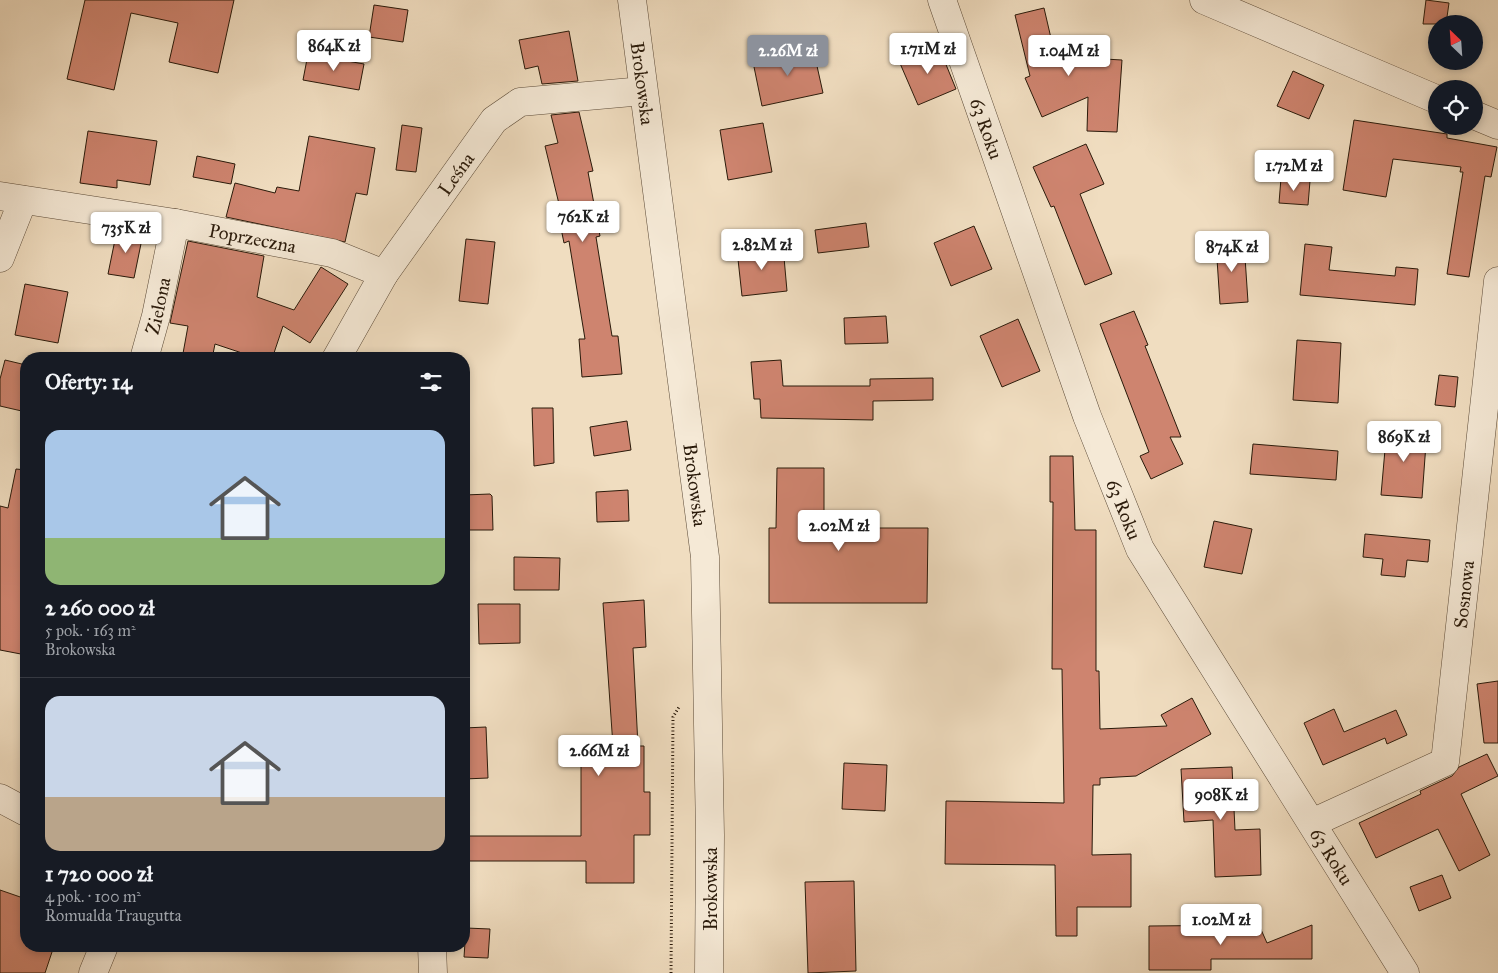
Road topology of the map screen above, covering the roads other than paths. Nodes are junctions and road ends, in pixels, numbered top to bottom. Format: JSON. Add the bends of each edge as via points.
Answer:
{"nodes":[{"id":1,"x":632,"y":0,"type":"edge"},
{"id":2,"x":942,"y":0,"type":"edge"},
{"id":3,"x":1204,"y":0,"type":"edge"},
{"id":4,"x":643,"y":91,"type":"junction"},
{"id":5,"x":1428,"y":96,"type":"edge"},
{"id":6,"x":1483,"y":119,"type":"edge"},
{"id":7,"x":1498,"y":125,"type":"edge"},
{"id":8,"x":12,"y":198,"type":"edge"},
{"id":9,"x":175,"y":223,"type":"junction"},
{"id":10,"x":0,"y":258,"type":"edge"},
{"id":11,"x":384,"y":274,"type":"junction"},
{"id":12,"x":1498,"y":281,"type":"edge"},
{"id":13,"x":146,"y":352,"type":"edge"},
{"id":14,"x":340,"y":352,"type":"edge"},
{"id":15,"x":0,"y":798,"type":"edge"},
{"id":16,"x":20,"y":809,"type":"edge"},
{"id":17,"x":1312,"y":823,"type":"junction"},
{"id":18,"x":102,"y":952,"type":"edge"},
{"id":19,"x":432,"y":952,"type":"edge"},
{"id":20,"x":93,"y":973,"type":"edge"},
{"id":21,"x":433,"y":973,"type":"edge"},
{"id":22,"x":710,"y":973,"type":"edge"},
{"id":23,"x":1405,"y":973,"type":"edge"}],
"edges":[{"from":1,"to":4,"type":"street","name":"Brokowska"},
{"from":2,"to":17,"type":"street","name":"63 Roku","via":[[1087,416],[1140,549]]},
{"from":3,"to":5,"type":"street"},
{"from":4,"to":11,"type":"street","name":"Leśna","via":[[520,102],[494,120]]},
{"from":4,"to":22,"type":"street","name":"Brokowska","via":[[705,557]]},
{"from":6,"to":7,"type":"street"},
{"from":8,"to":9,"type":"street","name":"Poprzeczna"},
{"from":8,"to":10,"type":"street"},
{"from":9,"to":11,"type":"street","name":"Poprzeczna","via":[[332,253]]},
{"from":9,"to":13,"type":"street","name":"Zielona"},
{"from":11,"to":14,"type":"street","name":"Leśna"},
{"from":12,"to":17,"type":"street","name":"Sosnowa","via":[[1444,762]]},
{"from":15,"to":16,"type":"street"},
{"from":17,"to":23,"type":"street","name":"63 Roku"},
{"from":18,"to":20,"type":"street"},
{"from":19,"to":21,"type":"street"}]}
